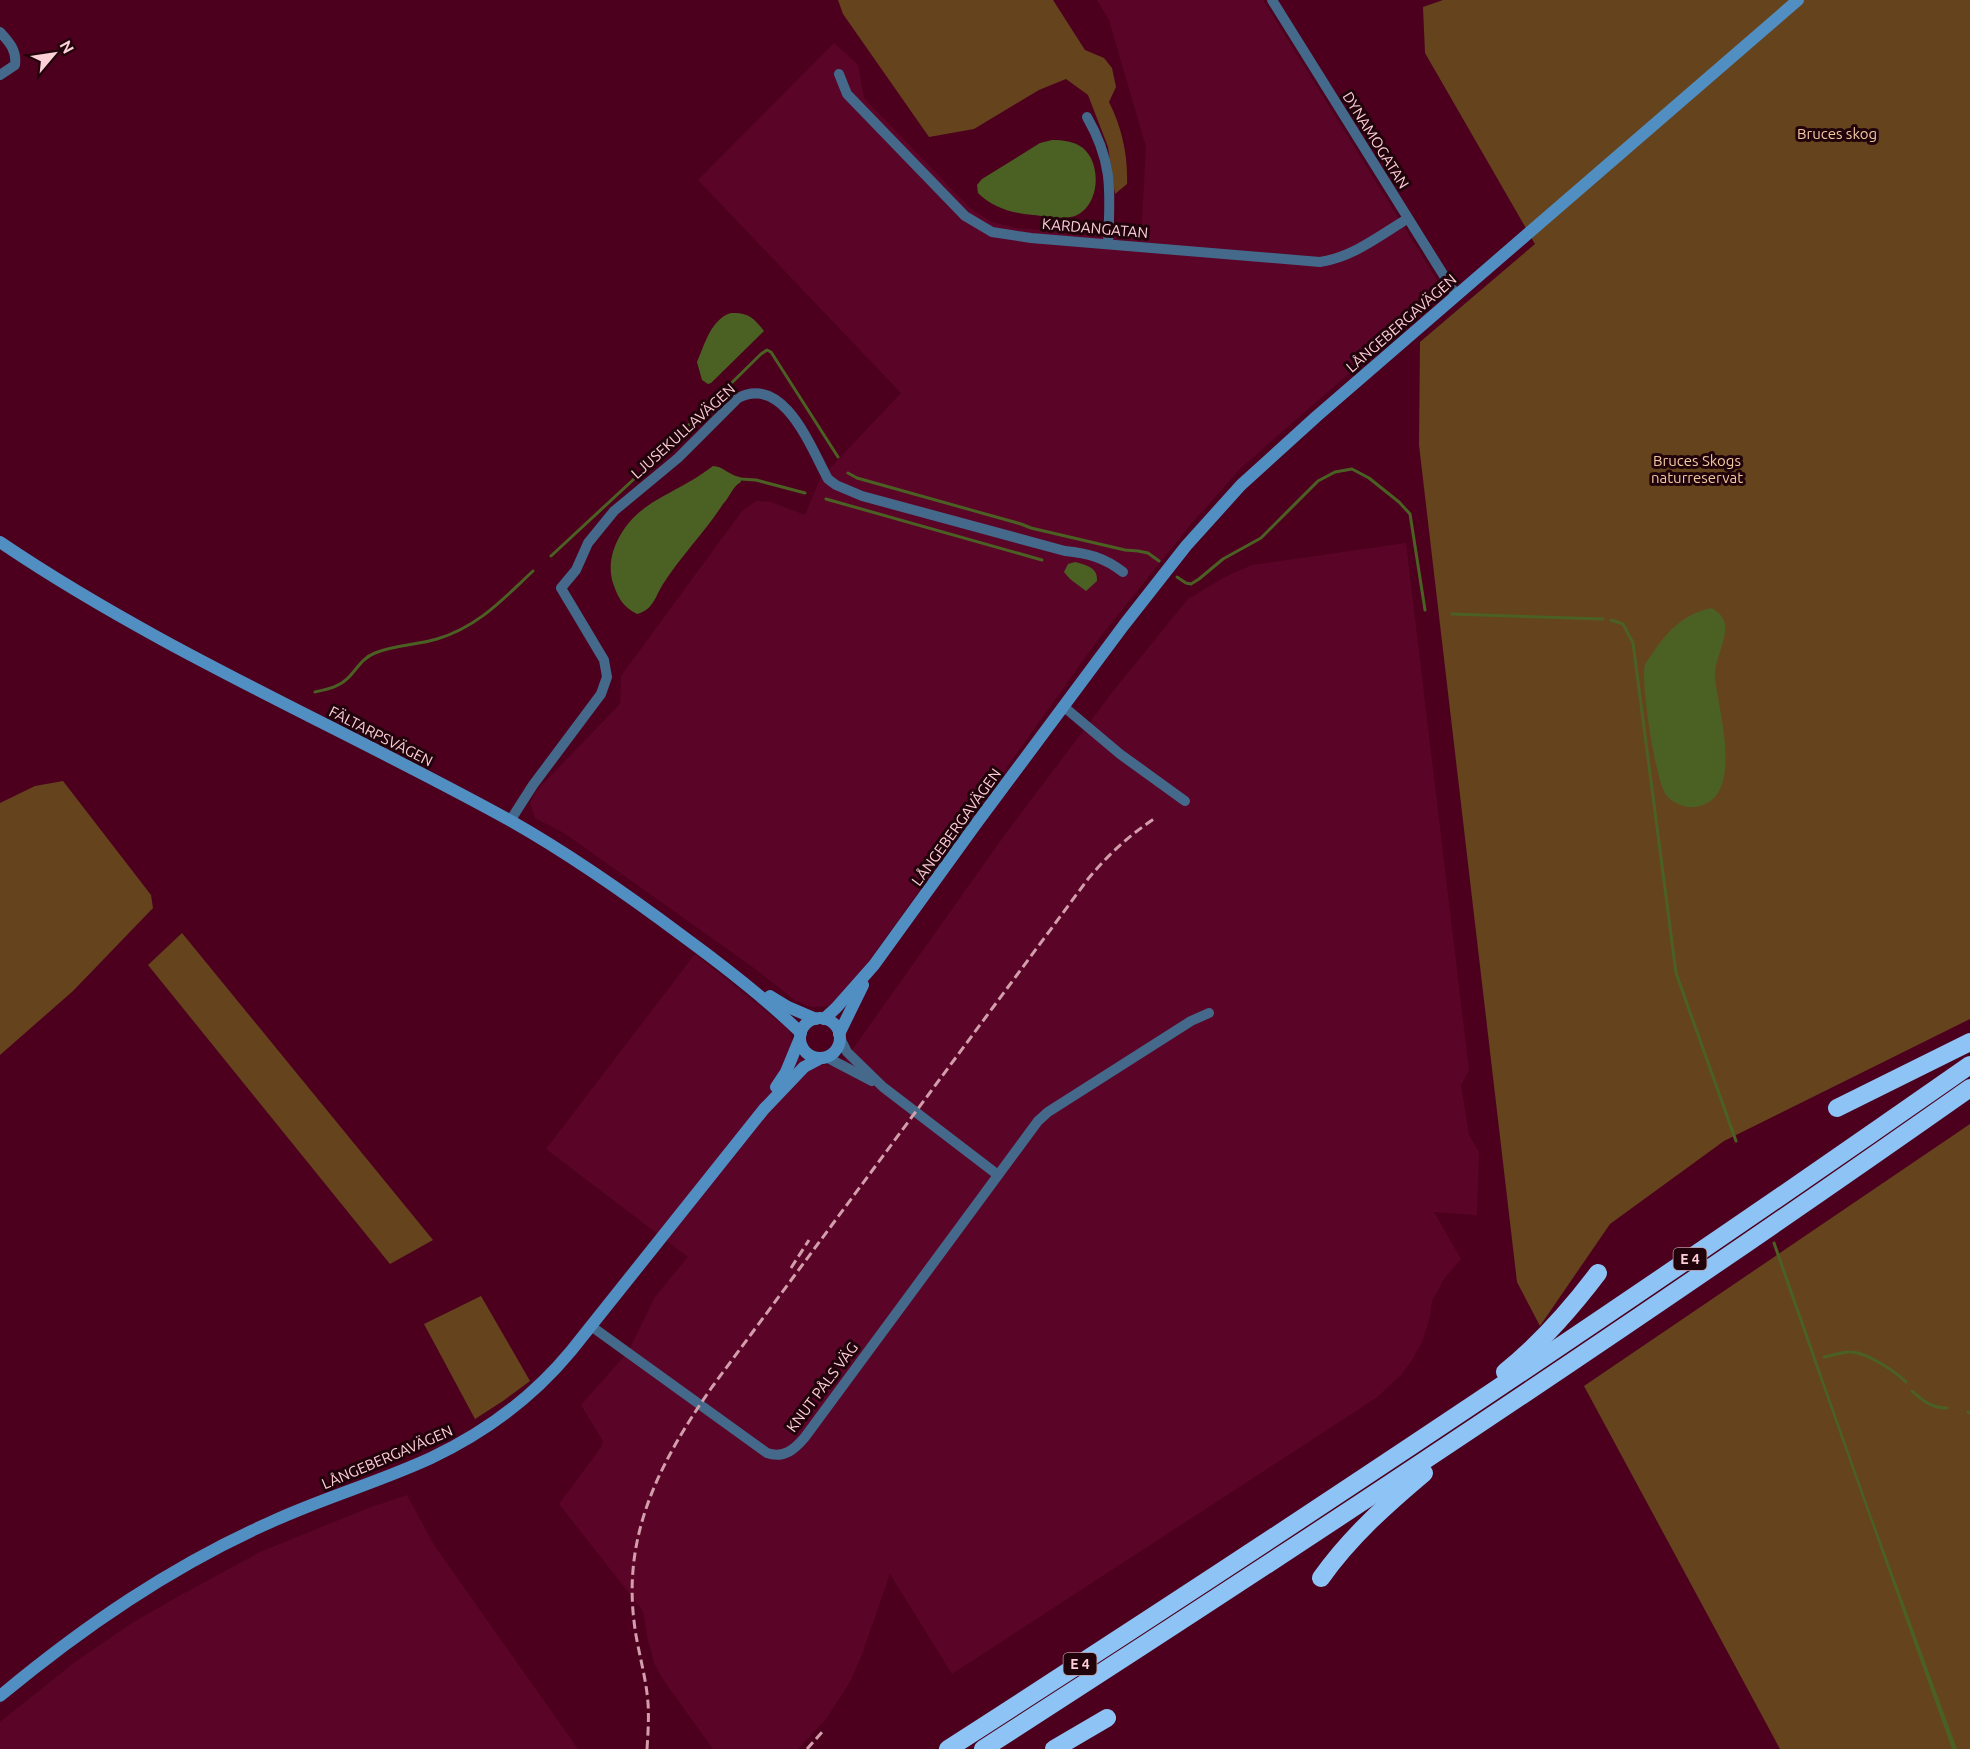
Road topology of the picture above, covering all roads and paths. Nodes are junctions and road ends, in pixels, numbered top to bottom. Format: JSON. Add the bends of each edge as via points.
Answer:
{"nodes":[{"id":1,"x":1272,"y":0,"type":"edge"},
{"id":2,"x":1798,"y":0,"type":"edge"},
{"id":3,"x":0,"y":32,"type":"edge"},
{"id":4,"x":839,"y":74,"type":"dead end"},
{"id":5,"x":0,"y":75,"type":"edge"},
{"id":6,"x":1088,"y":117,"type":"dead end"},
{"id":7,"x":1407,"y":219,"type":"junction"},
{"id":8,"x":1108,"y":244,"type":"junction"},
{"id":9,"x":1456,"y":295,"type":"junction"},
{"id":10,"x":0,"y":542,"type":"edge"},
{"id":11,"x":1123,"y":572,"type":"dead end"},
{"id":12,"x":1063,"y":706,"type":"junction"},
{"id":13,"x":1185,"y":801,"type":"dead end"},
{"id":14,"x":510,"y":821,"type":"junction"},
{"id":15,"x":874,"y":965,"type":"junction"},
{"id":16,"x":736,"y":975,"type":"junction"},
{"id":17,"x":1209,"y":1013,"type":"dead end"},
{"id":18,"x":820,"y":1019,"type":"junction"},
{"id":19,"x":800,"y":1036,"type":"junction"},
{"id":20,"x":840,"y":1036,"type":"junction"},
{"id":21,"x":1970,"y":1042,"type":"edge"},
{"id":22,"x":823,"y":1057,"type":"junction"},
{"id":23,"x":1970,"y":1065,"type":"edge"},
{"id":24,"x":883,"y":1087,"type":"junction"},
{"id":25,"x":1970,"y":1088,"type":"edge"},
{"id":26,"x":1837,"y":1108,"type":"dead end"},
{"id":27,"x":764,"y":1109,"type":"junction"},
{"id":28,"x":998,"y":1175,"type":"junction"},
{"id":29,"x":1598,"y":1273,"type":"dead end"},
{"id":30,"x":591,"y":1326,"type":"junction"},
{"id":31,"x":1507,"y":1405,"type":"junction"},
{"id":32,"x":1408,"y":1449,"type":"junction"},
{"id":33,"x":1322,"y":1578,"type":"dead end"},
{"id":34,"x":0,"y":1696,"type":"edge"},
{"id":35,"x":1107,"y":1718,"type":"dead end"},
{"id":36,"x":948,"y":1749,"type":"edge"},
{"id":37,"x":983,"y":1749,"type":"edge"},
{"id":38,"x":1053,"y":1749,"type":"edge"}],
"edges":[{"from":1,"to":7,"type":"street","name":"DYNAMOGATAN"},
{"from":2,"to":9,"type":"street","name":"LÅNGEBERGAVÄGEN"},
{"from":3,"to":5,"type":"street","via":[[13,48],[16,61]]},
{"from":4,"to":8,"type":"street","name":"KARDANGATAN","via":[[847,94],[976,223],[992,232],[1010,235]]},
{"from":6,"to":8,"type":"street","via":[[1104,153],[1110,186]]},
{"from":7,"to":8,"type":"street","name":"KARDANGATAN","via":[[1352,253],[1320,262]]},
{"from":7,"to":9,"type":"street","name":"DYNAMOGATAN"},
{"from":9,"to":12,"type":"street","name":"LÅNGEBERGAVÄGEN","via":[[1228,498],[1186,546]]},
{"from":10,"to":14,"type":"street","name":"FÄLTARPSVÄGEN","via":[[68,587],[164,641]]},
{"from":11,"to":14,"type":"street","name":"LJUSEKULLAVÄGEN","via":[[1109,561],[1085,553],[1065,551],[862,496],[836,485],[784,406],[768,395],[747,393],[614,511],[588,543],[576,570],[561,588],[602,656],[606,681],[598,699]]},
{"from":12,"to":13,"type":"street"},
{"from":12,"to":15,"type":"street","name":"LÅNGEBERGAVÄGEN"},
{"from":14,"to":16,"type":"street","name":"FÄLTARPSVÄGEN","via":[[605,880]]},
{"from":15,"to":18,"type":"street","name":"LÅNGEBERGAVÄGEN","via":[[836,1008]]},
{"from":15,"to":20,"type":"street","name":"LÅNGEBERGAVÄGEN"},
{"from":16,"to":18,"type":"street","name":"FÄLTARPSVÄGEN","via":[[788,1007]]},
{"from":16,"to":19,"type":"street","name":"FÄLTARPSVÄGEN"},
{"from":17,"to":28,"type":"street","name":"KNUT PÅLS VÄG","via":[[1048,1112]]},
{"from":18,"to":19,"type":"street","via":[[805,1025]]},
{"from":18,"to":20,"type":"street","via":[[832,1022]]},
{"from":19,"to":22,"type":"street","via":[[806,1052]]},
{"from":19,"to":27,"type":"street","name":"LÅNGEBERGAVÄGEN","via":[[786,1072]]},
{"from":20,"to":22,"type":"street","via":[[834,1052]]},
{"from":20,"to":24,"type":"street","via":[[847,1052]]},
{"from":21,"to":26,"type":"highway"},
{"from":22,"to":24,"type":"street"},
{"from":22,"to":27,"type":"street","name":"LÅNGEBERGAVÄGEN","via":[[804,1067]]},
{"from":23,"to":32,"type":"highway","number":"E 4"},
{"from":24,"to":28,"type":"street"},
{"from":25,"to":31,"type":"highway","number":"E 4"},
{"from":27,"to":30,"type":"street","name":"LÅNGEBERGAVÄGEN"},
{"from":28,"to":30,"type":"street","name":"KNUT PÅLS VÄG","via":[[805,1437],[786,1453],[765,1452]]},
{"from":29,"to":32,"type":"highway","via":[[1568,1312],[1520,1360]]},
{"from":30,"to":34,"type":"street","name":"LÅNGEBERGAVÄGEN","via":[[542,1384],[490,1425],[431,1458],[270,1522],[186,1564],[94,1623]]},
{"from":31,"to":33,"type":"highway","via":[[1387,1504],[1352,1539]]},
{"from":31,"to":37,"type":"highway","number":"E 4"},
{"from":32,"to":36,"type":"highway","number":"E 4"},
{"from":35,"to":38,"type":"highway"}]}
